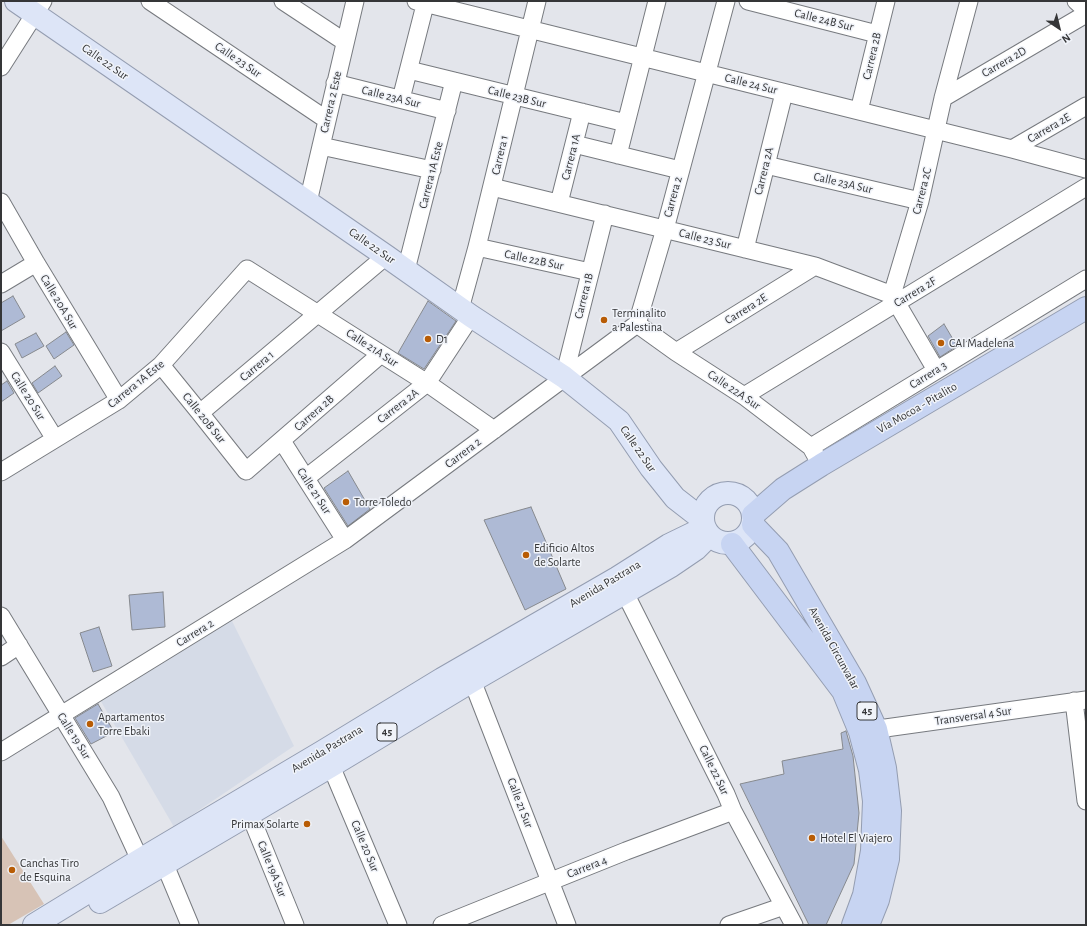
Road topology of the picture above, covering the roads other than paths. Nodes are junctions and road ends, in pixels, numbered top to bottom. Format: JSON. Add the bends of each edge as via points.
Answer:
{"nodes":[{"id":1,"x":16,"y":1,"type":"edge"},
{"id":2,"x":150,"y":1,"type":"edge"},
{"id":3,"x":283,"y":1,"type":"edge"},
{"id":4,"x":355,"y":1,"type":"edge"},
{"id":5,"x":537,"y":1,"type":"edge"},
{"id":6,"x":657,"y":1,"type":"edge"},
{"id":7,"x":726,"y":1,"type":"edge"},
{"id":8,"x":748,"y":1,"type":"edge"},
{"id":9,"x":886,"y":1,"type":"edge"},
{"id":10,"x":969,"y":1,"type":"edge"},
{"id":11,"x":1076,"y":1,"type":"edge"},
{"id":12,"x":423,"y":2,"type":"edge"},
{"id":13,"x":39,"y":7,"type":"edge"},
{"id":14,"x":1086,"y":10,"type":"edge"},
{"id":15,"x":1086,"y":14,"type":"edge"},
{"id":16,"x":529,"y":29,"type":"junction"},
{"id":17,"x":877,"y":34,"type":"junction"},
{"id":18,"x":345,"y":42,"type":"junction"},
{"id":19,"x":643,"y":57,"type":"junction"},
{"id":20,"x":1,"y":67,"type":"edge"},
{"id":21,"x":409,"y":70,"type":"junction"},
{"id":22,"x":706,"y":73,"type":"junction"},
{"id":23,"x":454,"y":81,"type":"junction"},
{"id":24,"x":335,"y":83,"type":"junction"},
{"id":25,"x":784,"y":92,"type":"junction"},
{"id":26,"x":513,"y":96,"type":"junction"},
{"id":27,"x":943,"y":98,"type":"junction"},
{"id":28,"x":401,"y":99,"type":"junction"},
{"id":29,"x":1086,"y":106,"type":"edge"},
{"id":30,"x":447,"y":111,"type":"junction"},
{"id":31,"x":859,"y":111,"type":"junction"},
{"id":32,"x":582,"y":112,"type":"junction"},
{"id":33,"x":327,"y":120,"type":"junction"},
{"id":34,"x":626,"y":123,"type":"junction"},
{"id":35,"x":935,"y":131,"type":"junction"},
{"id":36,"x":574,"y":144,"type":"junction"},
{"id":37,"x":321,"y":146,"type":"junction"},
{"id":38,"x":1012,"y":149,"type":"junction"},
{"id":39,"x":618,"y":155,"type":"junction"},
{"id":40,"x":766,"y":165,"type":"junction"},
{"id":41,"x":1086,"y":169,"type":"edge"},
{"id":42,"x":432,"y":170,"type":"junction"},
{"id":43,"x":680,"y":170,"type":"junction"},
{"id":44,"x":492,"y":187,"type":"junction"},
{"id":45,"x":1086,"y":187,"type":"edge"},
{"id":46,"x":920,"y":201,"type":"junction"},
{"id":47,"x":1,"y":202,"type":"edge"},
{"id":48,"x":308,"y":202,"type":"junction"},
{"id":49,"x":559,"y":203,"type":"junction"},
{"id":50,"x":605,"y":214,"type":"junction"},
{"id":51,"x":665,"y":229,"type":"junction"},
{"id":52,"x":477,"y":248,"type":"junction"},
{"id":53,"x":745,"y":249,"type":"junction"},
{"id":54,"x":386,"y":256,"type":"junction"},
{"id":55,"x":36,"y":263,"type":"junction"},
{"id":56,"x":815,"y":266,"type":"junction"},
{"id":57,"x":247,"y":269,"type":"joint"},
{"id":58,"x":406,"y":270,"type":"junction"},
{"id":59,"x":590,"y":272,"type":"junction"},
{"id":60,"x":1086,"y":279,"type":"edge"},
{"id":61,"x":1,"y":284,"type":"edge"},
{"id":62,"x":894,"y":299,"type":"junction"},
{"id":63,"x":1086,"y":308,"type":"edge"},
{"id":64,"x":466,"y":312,"type":"junction"},
{"id":65,"x":319,"y":314,"type":"junction"},
{"id":66,"x":638,"y":324,"type":"junction"},
{"id":67,"x":1,"y":352,"type":"edge"},
{"id":68,"x":676,"y":352,"type":"junction"},
{"id":69,"x":381,"y":354,"type":"junction"},
{"id":70,"x":161,"y":365,"type":"junction"},
{"id":71,"x":936,"y":370,"type":"junction"},
{"id":72,"x":564,"y":378,"type":"junction"},
{"id":73,"x":427,"y":383,"type":"junction"},
{"id":74,"x":744,"y":396,"type":"junction"},
{"id":75,"x":120,"y":400,"type":"junction"},
{"id":76,"x":200,"y":413,"type":"junction"},
{"id":77,"x":494,"y":430,"type":"junction"},
{"id":78,"x":55,"y":439,"type":"junction"},
{"id":79,"x":282,"y":441,"type":"junction"},
{"id":80,"x":816,"y":456,"type":"junction"},
{"id":81,"x":246,"y":471,"type":"joint"},
{"id":82,"x":1,"y":472,"type":"edge"},
{"id":83,"x":306,"y":478,"type":"junction"},
{"id":84,"x":751,"y":514,"type":"junction"},
{"id":85,"x":705,"y":523,"type":"junction"},
{"id":86,"x":345,"y":540,"type":"junction"},
{"id":87,"x":732,"y":544,"type":"junction"},
{"id":88,"x":622,"y":585,"type":"junction"},
{"id":89,"x":1,"y":616,"type":"edge"},
{"id":90,"x":19,"y":645,"type":"junction"},
{"id":91,"x":1,"y":657,"type":"edge"},
{"id":92,"x":469,"y":673,"type":"junction"},
{"id":93,"x":1080,"y":701,"type":"edge"},
{"id":94,"x":61,"y":716,"type":"junction"},
{"id":95,"x":868,"y":731,"type":"junction"},
{"id":96,"x":1,"y":752,"type":"edge"},
{"id":97,"x":327,"y":759,"type":"junction"},
{"id":98,"x":1086,"y":801,"type":"edge"},
{"id":99,"x":245,"y":807,"type":"junction"},
{"id":100,"x":733,"y":811,"type":"junction"},
{"id":101,"x":162,"y":856,"type":"junction"},
{"id":102,"x":140,"y":860,"type":"junction"},
{"id":103,"x":550,"y":881,"type":"junction"},
{"id":104,"x":784,"y":906,"type":"junction"},
{"id":105,"x":36,"y":924,"type":"edge"},
{"id":106,"x":61,"y":925,"type":"edge"},
{"id":107,"x":190,"y":925,"type":"edge"},
{"id":108,"x":295,"y":925,"type":"edge"},
{"id":109,"x":398,"y":925,"type":"edge"},
{"id":110,"x":442,"y":925,"type":"edge"},
{"id":111,"x":567,"y":925,"type":"edge"},
{"id":112,"x":730,"y":925,"type":"edge"},
{"id":113,"x":794,"y":925,"type":"edge"},
{"id":114,"x":853,"y":925,"type":"edge"},
{"id":115,"x":868,"y":925,"type":"edge"}],
"edges":[{"from":1,"to":13,"type":"main road","name":"Calle 22 Sur"},
{"from":2,"to":33,"type":"street","name":"Calle 23 Sur"},
{"from":3,"to":18,"type":"street"},
{"from":4,"to":18,"type":"street","name":"Carrera 2 Este"},
{"from":5,"to":16,"type":"street","name":"Carrera 1"},
{"from":6,"to":19,"type":"street"},
{"from":7,"to":22,"type":"street","name":"Carrera 2"},
{"from":8,"to":17,"type":"street","name":"Calle 24B Sur"},
{"from":9,"to":17,"type":"street","name":"Carrera 2B"},
{"from":10,"to":27,"type":"street","name":"Carrera 2C"},
{"from":11,"to":14,"type":"street"},
{"from":12,"to":16,"type":"street","name":"Calle 24 Sur"},
{"from":12,"to":21,"type":"street"},
{"from":13,"to":20,"type":"street"},
{"from":13,"to":48,"type":"main road","name":"Calle 22 Sur"},
{"from":15,"to":27,"type":"street","name":"Carrera 2D"},
{"from":16,"to":19,"type":"street","name":"Calle 24 Sur"},
{"from":16,"to":26,"type":"street","name":"Carrera 1"},
{"from":17,"to":31,"type":"street","name":"Carrera 2B"},
{"from":18,"to":24,"type":"street","name":"Carrera 2 Este"},
{"from":19,"to":22,"type":"street","name":"Calle 24 Sur"},
{"from":19,"to":34,"type":"street"},
{"from":21,"to":23,"type":"street","name":"Calle 23B Sur"},
{"from":21,"to":28,"type":"street"},
{"from":22,"to":25,"type":"street","name":"Calle 24 Sur"},
{"from":22,"to":43,"type":"street","name":"Carrera 2"},
{"from":23,"to":26,"type":"street","name":"Calle 23B Sur"},
{"from":23,"to":30,"type":"street","name":"Carrera 1A Este"},
{"from":24,"to":28,"type":"street","name":"Calle 23A Sur"},
{"from":24,"to":33,"type":"street","name":"Carrera 2 Este"},
{"from":25,"to":31,"type":"street","name":"Calle 24 Sur"},
{"from":25,"to":40,"type":"street","name":"Carrera 2A"},
{"from":26,"to":32,"type":"street","name":"Calle 23B Sur"},
{"from":26,"to":44,"type":"street","name":"Carrera 1"},
{"from":27,"to":35,"type":"street","name":"Carrera 2C"},
{"from":28,"to":30,"type":"street","name":"Calle 23A Sur"},
{"from":29,"to":38,"type":"street","name":"Carrera 2E"},
{"from":30,"to":42,"type":"street","name":"Carrera 1A Este"},
{"from":31,"to":35,"type":"street","name":"Calle 24 Sur"},
{"from":32,"to":34,"type":"street","name":"Calle 23B Sur"},
{"from":32,"to":36,"type":"street","name":"Carrera 1A"},
{"from":33,"to":37,"type":"street","name":"Carrera 2 Este"},
{"from":34,"to":39,"type":"street"},
{"from":35,"to":38,"type":"street","name":"Calle 24 Sur"},
{"from":35,"to":46,"type":"street","name":"Carrera 2C"},
{"from":36,"to":39,"type":"street"},
{"from":36,"to":49,"type":"street","name":"Carrera 1A"},
{"from":37,"to":42,"type":"street"},
{"from":37,"to":48,"type":"street","name":"Carrera 2 Este"},
{"from":38,"to":41,"type":"street","name":"Calle 24 Sur"},
{"from":39,"to":43,"type":"street"},
{"from":40,"to":46,"type":"street","name":"Calle 23A Sur"},
{"from":40,"to":53,"type":"street","name":"Carrera 2A"},
{"from":42,"to":58,"type":"street","name":"Carrera 1A Este"},
{"from":43,"to":51,"type":"street","name":"Carrera 2"},
{"from":44,"to":49,"type":"street","name":"Calle 23 Sur"},
{"from":44,"to":52,"type":"street","name":"Carrera 1"},
{"from":45,"to":62,"type":"street","name":"Carrera 2F"},
{"from":46,"to":62,"type":"street","name":"Carrera 2C"},
{"from":47,"to":55,"type":"street","name":"Calle 20A Sur"},
{"from":48,"to":54,"type":"main road","name":"Calle 22 Sur"},
{"from":49,"to":50,"type":"street","name":"Calle 23 Sur"},
{"from":50,"to":51,"type":"street","name":"Calle 23 Sur"},
{"from":50,"to":59,"type":"street","name":"Carrera 1B"},
{"from":51,"to":53,"type":"street","name":"Calle 23 Sur"},
{"from":51,"to":66,"type":"street","name":"Carrera 2"},
{"from":52,"to":59,"type":"street","name":"Calle 22B Sur"},
{"from":52,"to":64,"type":"street","name":"Carrera 1"},
{"from":53,"to":56,"type":"street","name":"Calle 23 Sur"},
{"from":54,"to":58,"type":"main road","name":"Calle 22 Sur"},
{"from":54,"to":65,"type":"street","name":"Carrera 1"},
{"from":55,"to":61,"type":"street"},
{"from":55,"to":75,"type":"street","name":"Calle 20A Sur"},
{"from":56,"to":62,"type":"street","name":"Calle 23 Sur"},
{"from":56,"to":68,"type":"street","name":"Carrera 2E"},
{"from":57,"to":65,"type":"street","name":"Calle 21A Sur"},
{"from":57,"to":70,"type":"street","name":"Carrera 1A Este"},
{"from":58,"to":64,"type":"main road","name":"Calle 22 Sur"},
{"from":59,"to":72,"type":"street","name":"Carrera 1B"},
{"from":60,"to":71,"type":"street","name":"Carrera 3"},
{"from":62,"to":71,"type":"street"},
{"from":62,"to":74,"type":"street","name":"Carrera 2F"},
{"from":63,"to":80,"type":"highway","name":"Vía Mocoa - Pitalito"},
{"from":64,"to":72,"type":"main road","name":"Calle 22 Sur"},
{"from":64,"to":73,"type":"street","name":"Carrera 2A"},
{"from":65,"to":69,"type":"street","name":"Calle 21A Sur"},
{"from":65,"to":76,"type":"street","name":"Carrera 1"},
{"from":66,"to":68,"type":"street","name":"Calle 22A Sur"},
{"from":66,"to":72,"type":"street","name":"Carrera 2"},
{"from":67,"to":78,"type":"street","name":"Calle 20 Sur"},
{"from":68,"to":74,"type":"street","name":"Calle 22A Sur"},
{"from":69,"to":73,"type":"street","name":"Calle 21A Sur"},
{"from":69,"to":79,"type":"street","name":"Carrera 2B"},
{"from":70,"to":75,"type":"street","name":"Carrera 1A Este"},
{"from":70,"to":76,"type":"street","name":"Calle 20B Sur"},
{"from":71,"to":80,"type":"street","name":"Carrera 3"},
{"from":72,"to":77,"type":"street","name":"Carrera 2"},
{"from":72,"to":85,"type":"main road","name":"Calle 22 Sur","via":[[619,421],[674,498]]},
{"from":73,"to":77,"type":"street","name":"Calle 21A Sur"},
{"from":73,"to":83,"type":"street","name":"Carrera 2A"},
{"from":74,"to":80,"type":"street","name":"Calle 22A Sur"},
{"from":75,"to":78,"type":"street","name":"Carrera 1A Este"},
{"from":76,"to":81,"type":"street","name":"Calle 20B Sur"},
{"from":77,"to":86,"type":"street","name":"Carrera 2"},
{"from":78,"to":82,"type":"street","name":"Carrera 1A Este"},
{"from":79,"to":81,"type":"street","name":"Carrera 2B"},
{"from":79,"to":83,"type":"street","name":"Calle 21 Sur"},
{"from":80,"to":84,"type":"highway","name":"Vía Mocoa - Pitalito","via":[[783,489]]},
{"from":83,"to":86,"type":"street","name":"Calle 21 Sur"},
{"from":84,"to":85,"type":"main road","via":[[738,495],[725,493],[713,498]]},
{"from":84,"to":87,"type":"main road","via":[[745,537]]},
{"from":84,"to":95,"type":"highway","name":"Avenida Circunvalar","number":"45","via":[[778,551],[855,684]]},
{"from":85,"to":87,"type":"main road","via":[[720,543]]},
{"from":85,"to":88,"type":"main road","name":"Avenida Pastrana","via":[[669,545]]},
{"from":86,"to":94,"type":"street","name":"Carrera 2"},
{"from":87,"to":95,"type":"highway","name":"Avenida Circunvalar","number":"45","via":[[843,691]]},
{"from":88,"to":92,"type":"main road","name":"Avenida Pastrana"},
{"from":88,"to":100,"type":"street","name":"Calle 22 Sur"},
{"from":89,"to":90,"type":"street","name":"Calle 19 Sur"},
{"from":90,"to":91,"type":"street"},
{"from":90,"to":94,"type":"street","name":"Calle 19 Sur"},
{"from":92,"to":97,"type":"main road","name":"Avenida Pastrana"},
{"from":92,"to":103,"type":"street","name":"Calle 21 Sur"},
{"from":93,"to":95,"type":"street","name":"Transversal 4 Sur"},
{"from":93,"to":98,"type":"street"},
{"from":94,"to":96,"type":"street","name":"Carrera 2"},
{"from":94,"to":102,"type":"street","name":"Calle 19 Sur","via":[[111,797]]},
{"from":95,"to":114,"type":"highway","name":"Avenida Circunvalar","number":"45","via":[[874,800],[872,851],[864,895]]},
{"from":95,"to":115,"type":"highway","name":"Avenida Circunvalar","number":"45","via":[[885,768],[890,811],[888,859],[878,900]]},
{"from":97,"to":99,"type":"main road","name":"Avenida Pastrana"},
{"from":97,"to":109,"type":"street","name":"Calle 20 Sur"},
{"from":99,"to":101,"type":"main road","name":"Avenida Pastrana"},
{"from":99,"to":108,"type":"street","name":"Calle 19A Sur"},
{"from":100,"to":103,"type":"street","name":"Carrera 4"},
{"from":100,"to":104,"type":"street","name":"Calle 22 Sur"},
{"from":101,"to":102,"type":"main road","name":"Avenida Pastrana"},
{"from":101,"to":106,"type":"main road","name":"Avenida Pastrana"},
{"from":101,"to":107,"type":"street"},
{"from":102,"to":105,"type":"main road","name":"Avenida Pastrana"},
{"from":103,"to":110,"type":"street","name":"Carrera 4"},
{"from":103,"to":111,"type":"street","name":"Calle 21 Sur"},
{"from":104,"to":112,"type":"street"},
{"from":104,"to":113,"type":"street","name":"Calle 22 Sur"}]}
